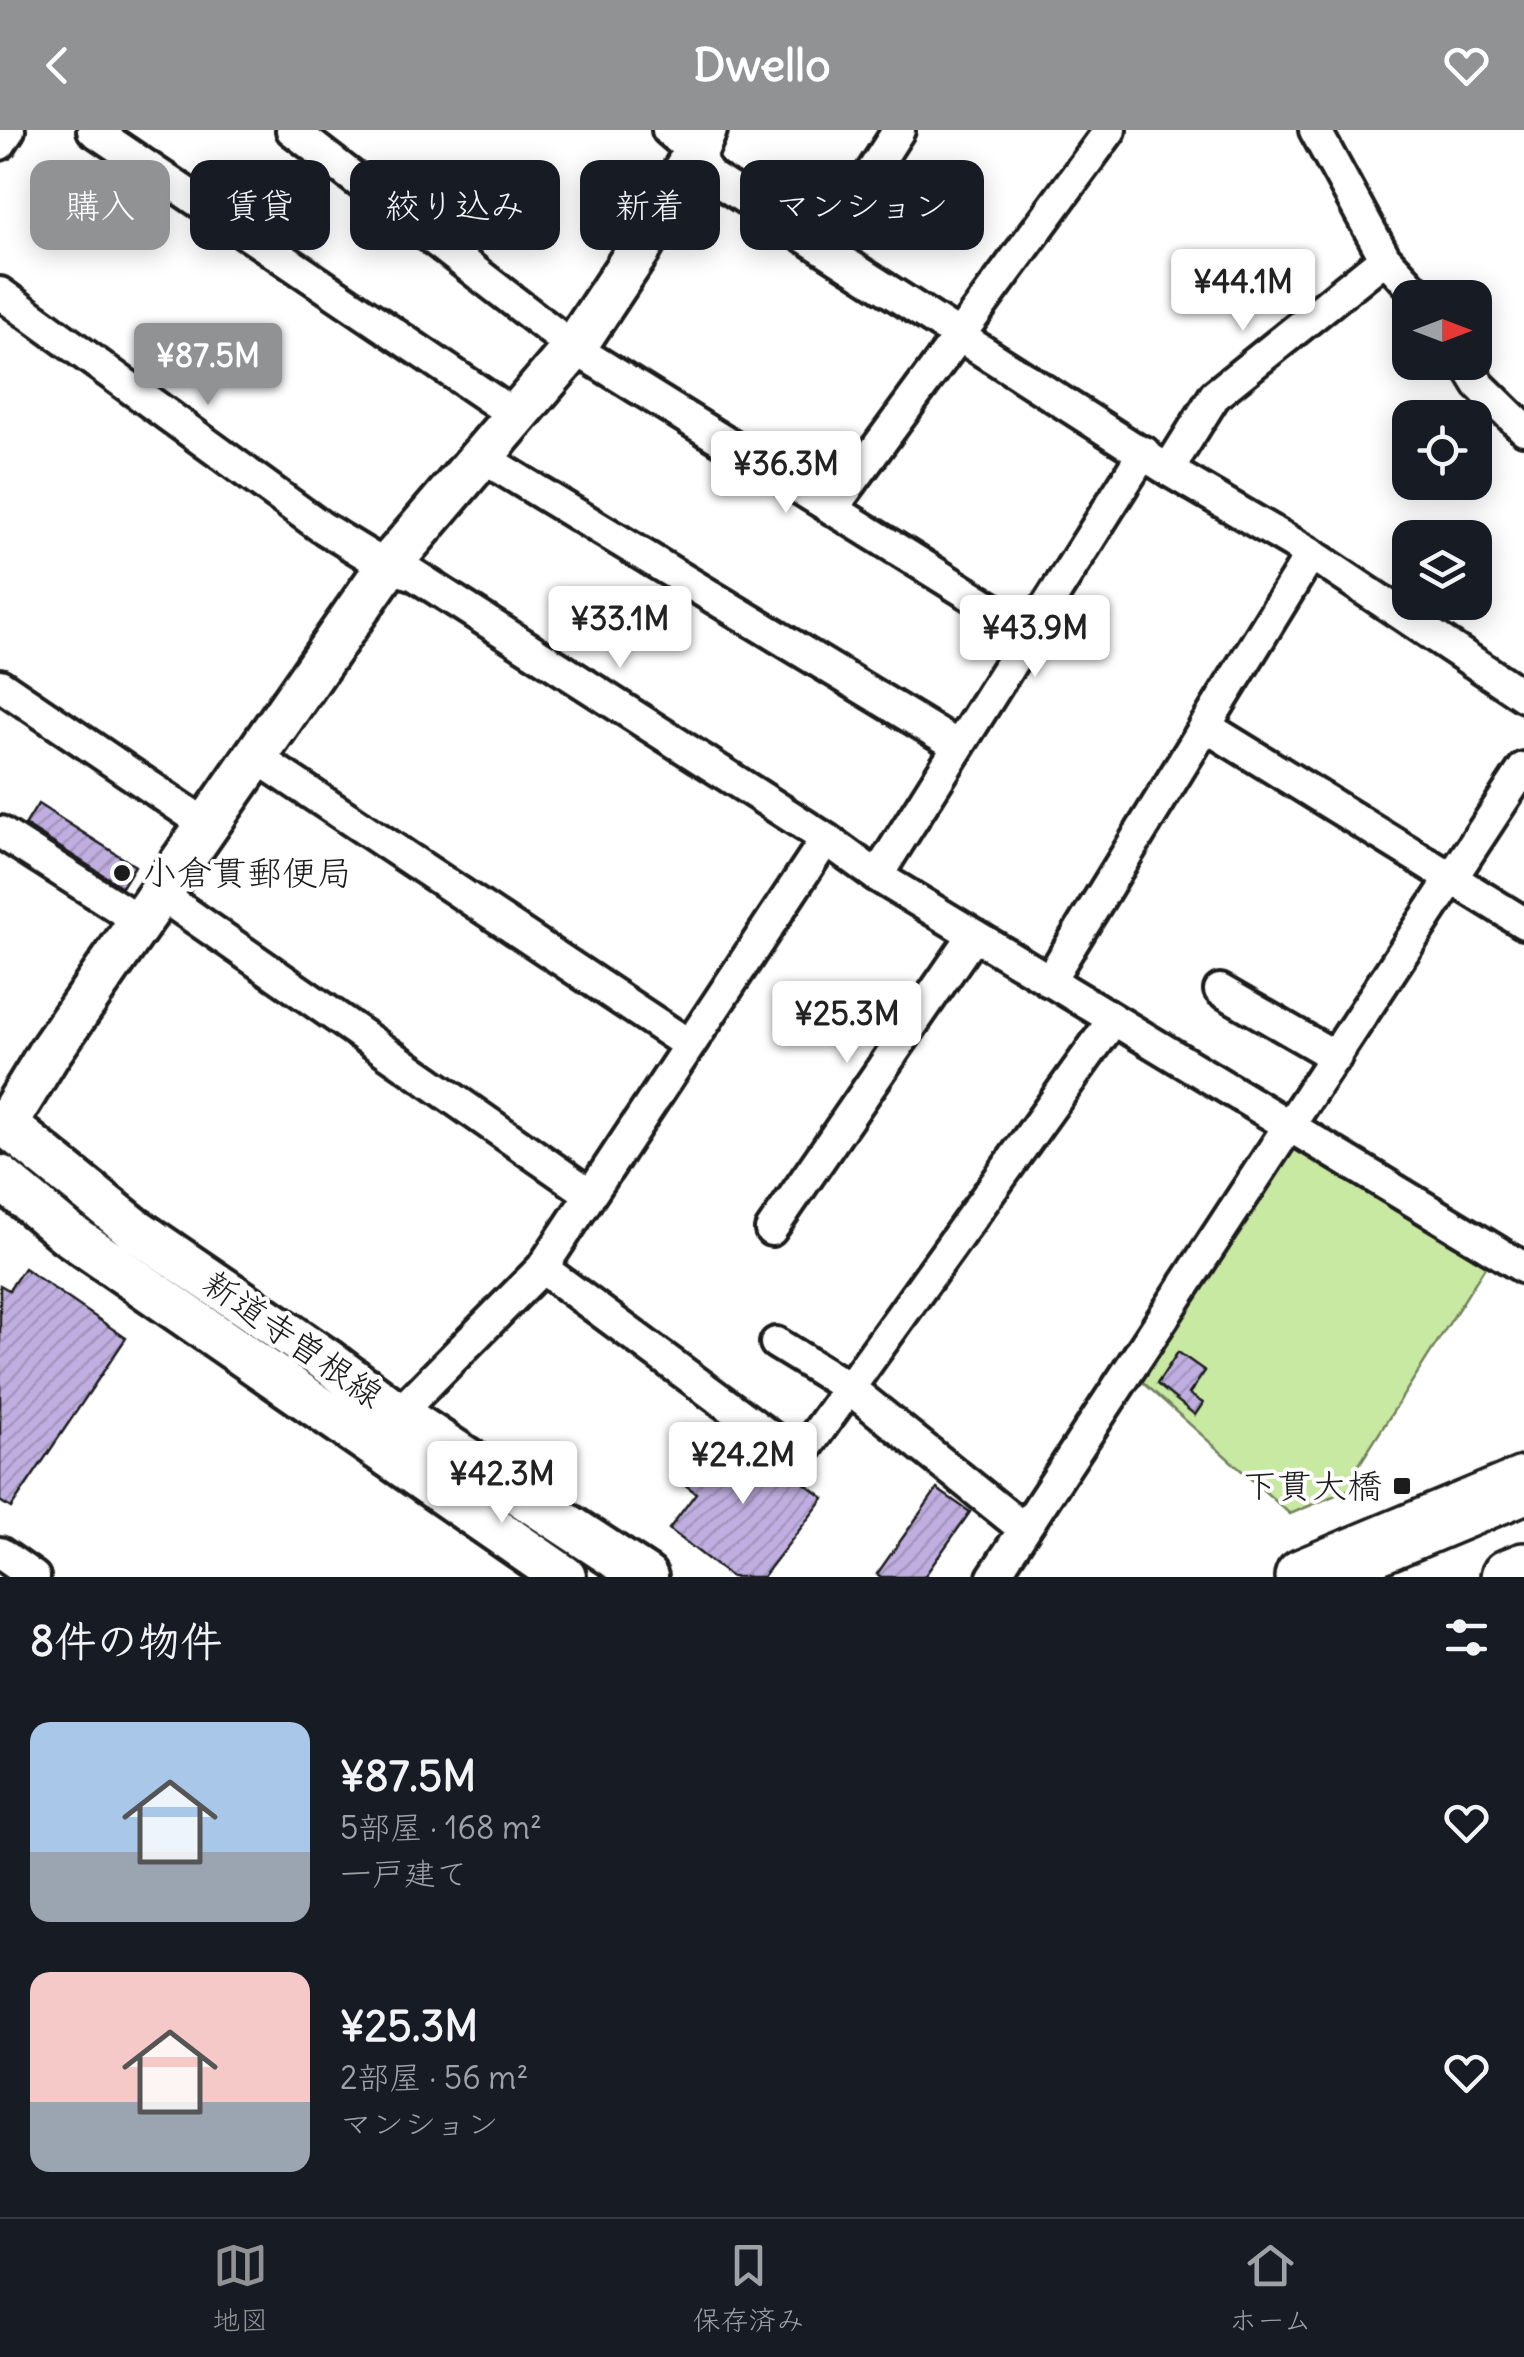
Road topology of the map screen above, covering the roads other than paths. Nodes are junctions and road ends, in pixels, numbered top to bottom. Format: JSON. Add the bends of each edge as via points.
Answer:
{"nodes":[{"id":1,"x":9,"y":130,"type":"edge"},
{"id":2,"x":93,"y":130,"type":"edge"},
{"id":3,"x":292,"y":130,"type":"edge"},
{"id":4,"x":900,"y":130,"type":"edge"},
{"id":5,"x":1110,"y":130,"type":"edge"},
{"id":6,"x":1315,"y":130,"type":"edge"},
{"id":7,"x":690,"y":138,"type":"edge"},
{"id":8,"x":0,"y":144,"type":"edge"},
{"id":9,"x":880,"y":160,"type":"edge"},
{"id":10,"x":740,"y":194,"type":"edge"},
{"id":11,"x":830,"y":250,"type":"edge"},
{"id":12,"x":1385,"y":258,"type":"junction"},
{"id":13,"x":1405,"y":280,"type":"edge"},
{"id":14,"x":0,"y":293,"type":"edge"},
{"id":15,"x":959,"y":334,"type":"junction"},
{"id":16,"x":574,"y":348,"type":"junction"},
{"id":17,"x":1476,"y":380,"type":"edge"},
{"id":18,"x":516,"y":416,"type":"junction"},
{"id":19,"x":1524,"y":429,"type":"edge"},
{"id":20,"x":480,"y":456,"type":"junction"},
{"id":21,"x":1156,"y":461,"type":"junction"},
{"id":22,"x":832,"y":509,"type":"junction"},
{"id":23,"x":1311,"y":554,"type":"junction"},
{"id":24,"x":387,"y":567,"type":"junction"},
{"id":25,"x":1030,"y":632,"type":"junction"},
{"id":26,"x":0,"y":685,"type":"edge"},
{"id":27,"x":1524,"y":696,"type":"edge"},
{"id":28,"x":1205,"y":726,"type":"junction"},
{"id":29,"x":958,"y":746,"type":"junction"},
{"id":30,"x":256,"y":757,"type":"junction"},
{"id":31,"x":1524,"y":768,"type":"edge"},
{"id":32,"x":208,"y":826,"type":"junction"},
{"id":33,"x":0,"y":832,"type":"edge"},
{"id":34,"x":826,"y":839,"type":"junction"},
{"id":35,"x":876,"y":876,"type":"junction"},
{"id":36,"x":1454,"y":880,"type":"junction"},
{"id":37,"x":150,"y":908,"type":"junction"},
{"id":38,"x":1524,"y":923,"type":"edge"},
{"id":39,"x":973,"y":936,"type":"junction"},
{"id":40,"x":1049,"y":980,"type":"junction"},
{"id":41,"x":1220,"y":990,"type":"dead end"},
{"id":42,"x":1113,"y":1020,"type":"junction"},
{"id":43,"x":690,"y":1045,"type":"junction"},
{"id":44,"x":1336,"y":1057,"type":"junction"},
{"id":45,"x":1288,"y":1127,"type":"junction"},
{"id":46,"x":2,"y":1130,"type":"edge"},
{"id":47,"x":0,"y":1177,"type":"edge"},
{"id":48,"x":590,"y":1194,"type":"junction"},
{"id":49,"x":771,"y":1230,"type":"dead end"},
{"id":50,"x":542,"y":1268,"type":"junction"},
{"id":51,"x":1524,"y":1268,"type":"edge"},
{"id":52,"x":776,"y":1343,"type":"dead end"},
{"id":53,"x":848,"y":1388,"type":"junction"},
{"id":54,"x":398,"y":1414,"type":"junction"},
{"id":55,"x":1524,"y":1485,"type":"edge"},
{"id":56,"x":1024,"y":1530,"type":"junction"},
{"id":57,"x":0,"y":1553,"type":"edge"},
{"id":58,"x":1524,"y":1571,"type":"edge"},
{"id":59,"x":34,"y":1577,"type":"edge"},
{"id":60,"x":564,"y":1577,"type":"edge"},
{"id":61,"x":646,"y":1577,"type":"edge"},
{"id":62,"x":993,"y":1577,"type":"edge"},
{"id":63,"x":1303,"y":1577,"type":"edge"},
{"id":64,"x":1509,"y":1577,"type":"edge"}],
"edges":[{"from":1,"to":8,"type":"street"},
{"from":2,"to":18,"type":"street"},
{"from":3,"to":16,"type":"street"},
{"from":4,"to":9,"type":"street"},
{"from":5,"to":15,"type":"street"},
{"from":6,"to":12,"type":"street"},
{"from":7,"to":10,"type":"street","via":[[710,176]]},
{"from":7,"to":16,"type":"main road","via":[[640,248]]},
{"from":11,"to":15,"type":"street"},
{"from":12,"to":13,"type":"street"},
{"from":12,"to":21,"type":"street","via":[[1215,395]]},
{"from":14,"to":24,"type":"street","via":[[320,526]]},
{"from":15,"to":21,"type":"street"},
{"from":15,"to":22,"type":"street"},
{"from":16,"to":18,"type":"main road"},
{"from":16,"to":22,"type":"street"},
{"from":17,"to":19,"type":"street"},
{"from":18,"to":20,"type":"main road"},
{"from":20,"to":24,"type":"main road"},
{"from":20,"to":29,"type":"street"},
{"from":21,"to":23,"type":"street"},
{"from":21,"to":25,"type":"street"},
{"from":22,"to":25,"type":"street"},
{"from":23,"to":27,"type":"street"},
{"from":23,"to":28,"type":"street"},
{"from":24,"to":30,"type":"main road"},
{"from":24,"to":34,"type":"street","via":[[413,574]]},
{"from":25,"to":29,"type":"street"},
{"from":26,"to":32,"type":"street"},
{"from":28,"to":36,"type":"street"},
{"from":28,"to":40,"type":"street"},
{"from":29,"to":35,"type":"street"},
{"from":30,"to":32,"type":"main road"},
{"from":30,"to":43,"type":"street"},
{"from":31,"to":36,"type":"street"},
{"from":32,"to":37,"type":"main road"},
{"from":33,"to":37,"type":"street"},
{"from":34,"to":35,"type":"street"},
{"from":34,"to":43,"type":"street"},
{"from":35,"to":39,"type":"street"},
{"from":36,"to":38,"type":"street"},
{"from":36,"to":44,"type":"street"},
{"from":37,"to":46,"type":"main road"},
{"from":37,"to":48,"type":"street"},
{"from":39,"to":40,"type":"street"},
{"from":39,"to":49,"type":"street"},
{"from":40,"to":42,"type":"street"},
{"from":41,"to":44,"type":"street"},
{"from":42,"to":45,"type":"street"},
{"from":42,"to":53,"type":"street"},
{"from":43,"to":48,"type":"street"},
{"from":44,"to":45,"type":"street"},
{"from":45,"to":51,"type":"street"},
{"from":45,"to":56,"type":"street"},
{"from":46,"to":54,"type":"main road","name":"新道寺曽根線"},
{"from":47,"to":60,"type":"main road","name":"新道寺曽根線","via":[[67,1233]]},
{"from":48,"to":50,"type":"street"},
{"from":50,"to":53,"type":"street","via":[[800,1458]]},
{"from":50,"to":54,"type":"street"},
{"from":52,"to":53,"type":"street"},
{"from":53,"to":56,"type":"street"},
{"from":54,"to":61,"type":"main road","name":"新道寺曽根線"},
{"from":55,"to":63,"type":"highway"},
{"from":56,"to":62,"type":"street"},
{"from":57,"to":59,"type":"street"},
{"from":58,"to":64,"type":"highway"}]}
